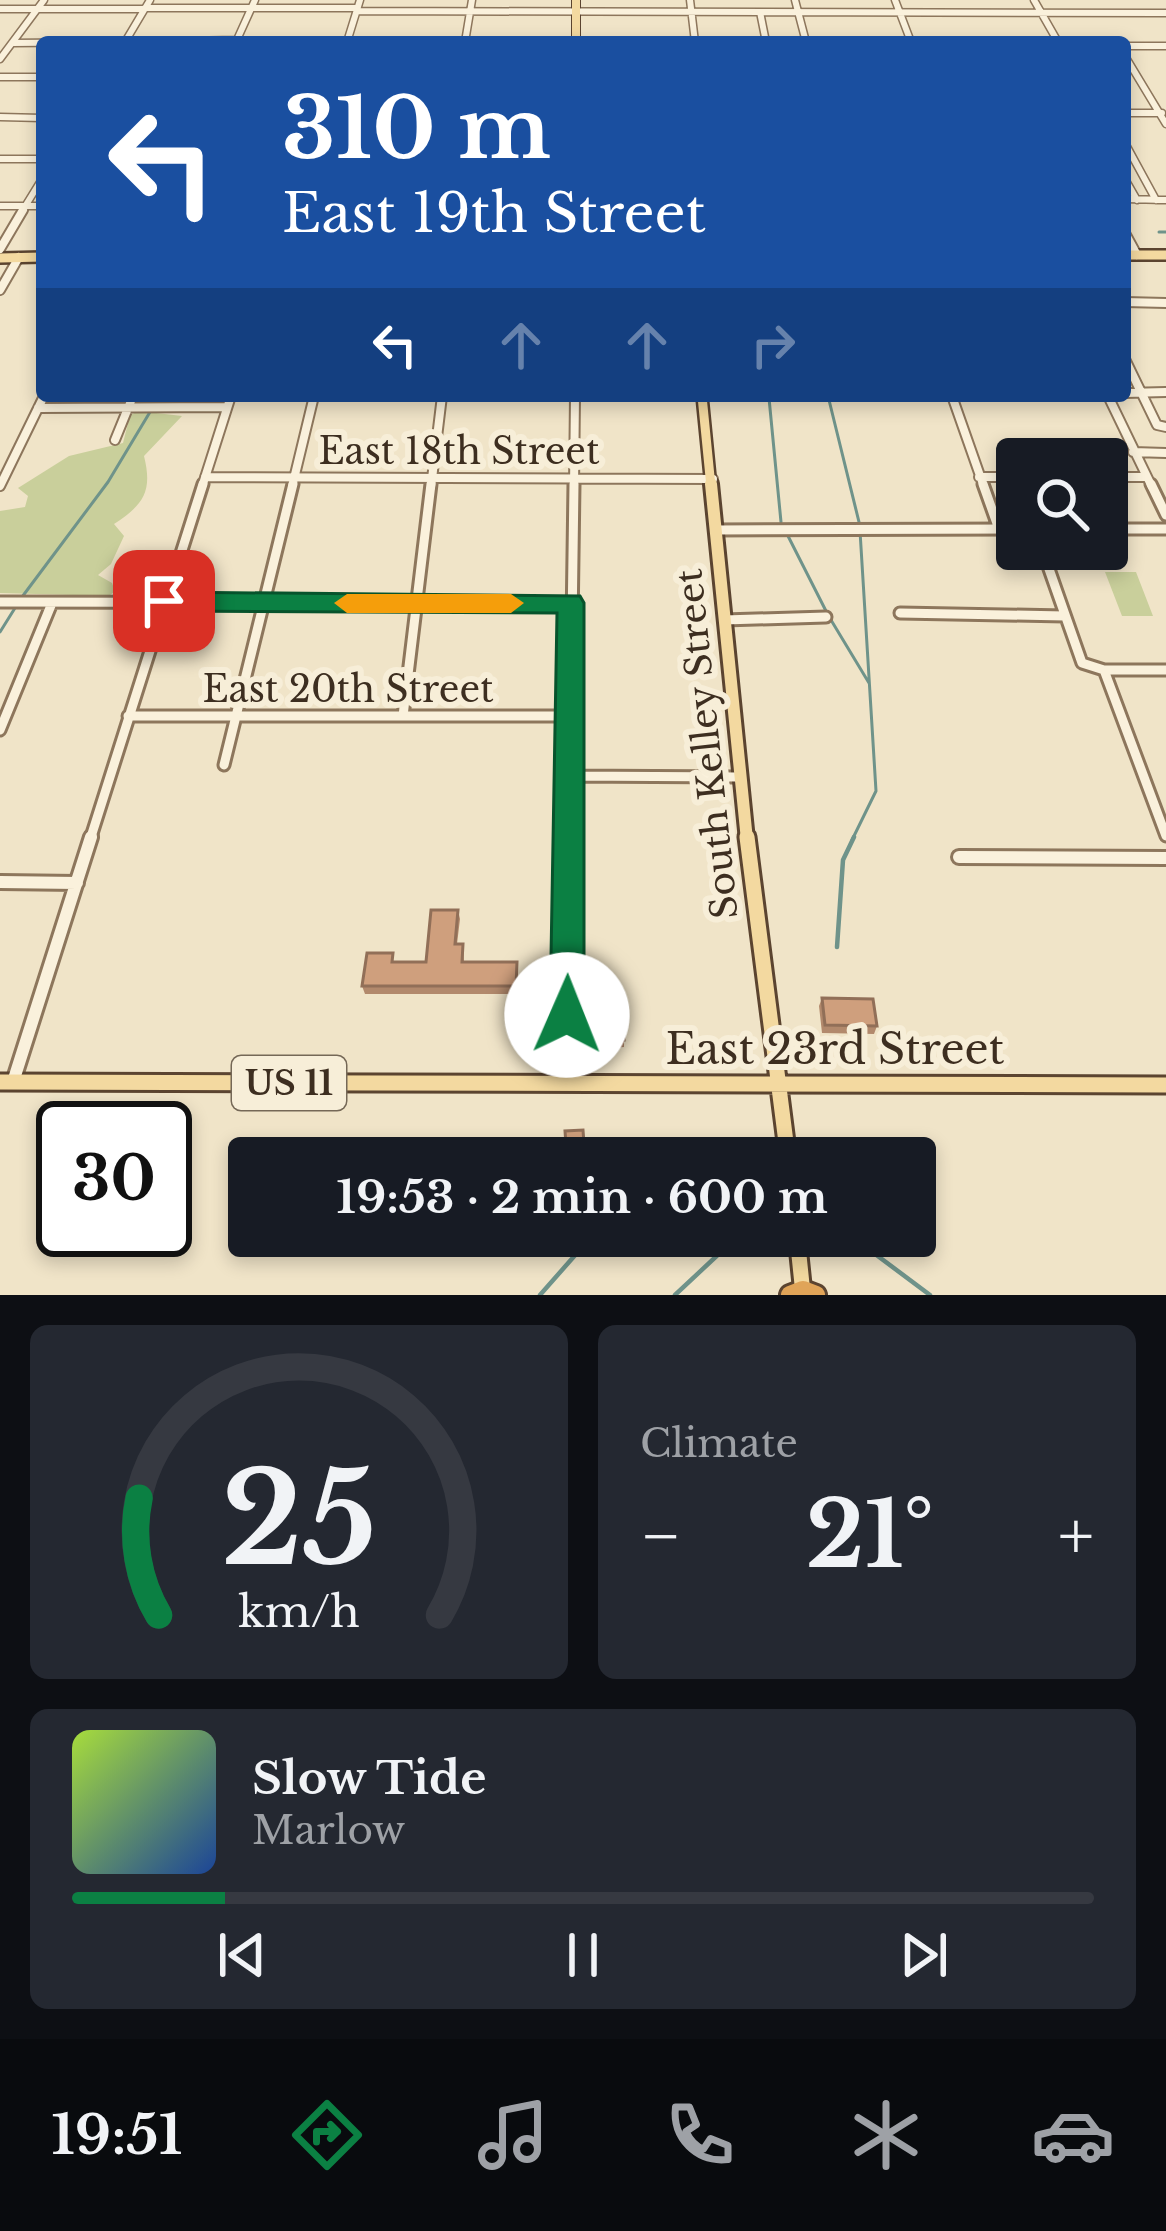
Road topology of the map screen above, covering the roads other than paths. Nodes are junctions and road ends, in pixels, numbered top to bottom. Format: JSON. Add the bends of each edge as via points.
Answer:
{"nodes":[{"id":1,"x":44,"y":0,"type":"edge"},
{"id":2,"x":149,"y":0,"type":"edge"},
{"id":3,"x":472,"y":0,"type":"edge"},
{"id":4,"x":576,"y":0,"type":"edge"},
{"id":5,"x":690,"y":0,"type":"edge"},
{"id":6,"x":795,"y":0,"type":"edge"},
{"id":7,"x":895,"y":0,"type":"edge"},
{"id":8,"x":1034,"y":0,"type":"edge"},
{"id":9,"x":253,"y":4,"type":"edge"},
{"id":10,"x":358,"y":6,"type":"edge"},
{"id":11,"x":0,"y":9,"type":"edge"},
{"id":12,"x":38,"y":9,"type":"junction"},
{"id":13,"x":144,"y":9,"type":"junction"},
{"id":14,"x":470,"y":11,"type":"junction"},
{"id":15,"x":576,"y":11,"type":"junction"},
{"id":16,"x":692,"y":11,"type":"junction"},
{"id":17,"x":760,"y":11,"type":"junction"},
{"id":18,"x":798,"y":12,"type":"junction"},
{"id":19,"x":900,"y":12,"type":"junction"},
{"id":20,"x":1041,"y":12,"type":"junction"},
{"id":21,"x":1166,"y":13,"type":"edge"},
{"id":22,"x":128,"y":36,"type":"edge"},
{"id":23,"x":238,"y":36,"type":"edge"},
{"id":24,"x":349,"y":36,"type":"edge"},
{"id":25,"x":466,"y":36,"type":"edge"},
{"id":26,"x":576,"y":36,"type":"edge"},
{"id":27,"x":694,"y":36,"type":"edge"},
{"id":28,"x":765,"y":36,"type":"edge"},
{"id":29,"x":804,"y":36,"type":"edge"},
{"id":30,"x":909,"y":36,"type":"edge"},
{"id":31,"x":1055,"y":36,"type":"edge"},
{"id":32,"x":0,"y":43,"type":"edge"},
{"id":33,"x":12,"y":43,"type":"junction"},
{"id":34,"x":36,"y":43,"type":"edge"},
{"id":35,"x":36,"y":44,"type":"edge"},
{"id":36,"x":1131,"y":46,"type":"edge"},
{"id":37,"x":1166,"y":46,"type":"edge"},
{"id":38,"x":0,"y":59,"type":"edge"},
{"id":39,"x":1131,"y":65,"type":"edge"},
{"id":40,"x":0,"y":77,"type":"edge"},
{"id":41,"x":36,"y":77,"type":"edge"},
{"id":42,"x":1131,"y":113,"type":"edge"},
{"id":43,"x":1163,"y":113,"type":"edge"},
{"id":44,"x":0,"y":118,"type":"edge"},
{"id":45,"x":36,"y":118,"type":"edge"},
{"id":46,"x":1166,"y":124,"type":"edge"},
{"id":47,"x":1131,"y":152,"type":"edge"},
{"id":48,"x":0,"y":159,"type":"edge"},
{"id":49,"x":36,"y":159,"type":"edge"},
{"id":50,"x":36,"y":189,"type":"edge"},
{"id":51,"x":1131,"y":190,"type":"edge"},
{"id":52,"x":1131,"y":200,"type":"edge"},
{"id":53,"x":1137,"y":200,"type":"junction"},
{"id":54,"x":1161,"y":200,"type":"edge"},
{"id":55,"x":0,"y":206,"type":"edge"},
{"id":56,"x":26,"y":206,"type":"junction"},
{"id":57,"x":36,"y":206,"type":"edge"},
{"id":58,"x":0,"y":254,"type":"edge"},
{"id":59,"x":1131,"y":255,"type":"edge"},
{"id":60,"x":1166,"y":255,"type":"edge"},
{"id":61,"x":19,"y":257,"type":"junction"},
{"id":62,"x":36,"y":257,"type":"edge"},
{"id":63,"x":0,"y":290,"type":"edge"},
{"id":64,"x":1131,"y":302,"type":"edge"},
{"id":65,"x":1166,"y":303,"type":"edge"},
{"id":66,"x":1131,"y":370,"type":"edge"},
{"id":67,"x":1166,"y":392,"type":"edge"},
{"id":68,"x":1131,"y":393,"type":"edge"},
{"id":69,"x":1143,"y":393,"type":"junction"},
{"id":70,"x":41,"y":402,"type":"edge"},
{"id":71,"x":130,"y":402,"type":"edge"},
{"id":72,"x":229,"y":402,"type":"edge"},
{"id":73,"x":313,"y":402,"type":"edge"},
{"id":74,"x":441,"y":402,"type":"edge"},
{"id":75,"x":574,"y":402,"type":"edge"},
{"id":76,"x":703,"y":402,"type":"edge"},
{"id":77,"x":954,"y":402,"type":"edge"},
{"id":78,"x":1111,"y":402,"type":"edge"},
{"id":79,"x":128,"y":407,"type":"junction"},
{"id":80,"x":38,"y":408,"type":"junction"},
{"id":81,"x":1166,"y":428,"type":"edge"},
{"id":82,"x":115,"y":440,"type":"dead end"},
{"id":83,"x":1133,"y":452,"type":"junction"},
{"id":84,"x":1166,"y":453,"type":"edge"},
{"id":85,"x":205,"y":477,"type":"junction"},
{"id":86,"x":296,"y":477,"type":"junction"},
{"id":87,"x":979,"y":477,"type":"junction"},
{"id":88,"x":996,"y":477,"type":"edge"},
{"id":89,"x":1128,"y":477,"type":"edge"},
{"id":90,"x":1145,"y":477,"type":"junction"},
{"id":91,"x":573,"y":478,"type":"junction"},
{"id":92,"x":432,"y":479,"type":"junction"},
{"id":93,"x":712,"y":479,"type":"junction"},
{"id":94,"x":0,"y":486,"type":"edge"},
{"id":95,"x":1166,"y":515,"type":"edge"},
{"id":96,"x":996,"y":522,"type":"edge"},
{"id":97,"x":1128,"y":529,"type":"edge"},
{"id":98,"x":1166,"y":529,"type":"edge"},
{"id":99,"x":715,"y":530,"type":"junction"},
{"id":100,"x":996,"y":530,"type":"edge"},
{"id":101,"x":1049,"y":570,"type":"edge"},
{"id":102,"x":164,"y":601,"type":"junction"},
{"id":103,"x":0,"y":602,"type":"edge"},
{"id":104,"x":52,"y":603,"type":"junction"},
{"id":105,"x":265,"y":603,"type":"junction"},
{"id":106,"x":571,"y":603,"type":"junction"},
{"id":107,"x":416,"y":604,"type":"junction"},
{"id":108,"x":900,"y":613,"type":"dead end"},
{"id":109,"x":1064,"y":616,"type":"junction"},
{"id":110,"x":826,"y":617,"type":"dead end"},
{"id":111,"x":724,"y":620,"type":"junction"},
{"id":112,"x":1104,"y":670,"type":"junction"},
{"id":113,"x":1166,"y":670,"type":"edge"},
{"id":114,"x":128,"y":716,"type":"junction"},
{"id":115,"x":403,"y":716,"type":"junction"},
{"id":116,"x":569,"y":716,"type":"junction"},
{"id":117,"x":236,"y":717,"type":"junction"},
{"id":118,"x":0,"y":730,"type":"edge"},
{"id":119,"x":224,"y":765,"type":"dead end"},
{"id":120,"x":570,"y":776,"type":"junction"},
{"id":121,"x":740,"y":777,"type":"junction"},
{"id":122,"x":1166,"y":836,"type":"edge"},
{"id":123,"x":959,"y":857,"type":"dead end"},
{"id":124,"x":1166,"y":858,"type":"edge"},
{"id":125,"x":0,"y":882,"type":"edge"},
{"id":126,"x":77,"y":883,"type":"junction"},
{"id":127,"x":6,"y":1082,"type":"edge"},
{"id":128,"x":566,"y":1084,"type":"junction"},
{"id":129,"x":780,"y":1085,"type":"junction"},
{"id":130,"x":1166,"y":1085,"type":"edge"},
{"id":131,"x":786,"y":1137,"type":"edge"},
{"id":132,"x":799,"y":1257,"type":"edge"},
{"id":133,"x":803,"y":1294,"type":"edge"}],
"edges":[{"from":1,"to":12,"type":"street"},
{"from":2,"to":13,"type":"street"},
{"from":3,"to":14,"type":"street"},
{"from":4,"to":15,"type":"main road"},
{"from":5,"to":16,"type":"street"},
{"from":6,"to":18,"type":"street"},
{"from":7,"to":19,"type":"street"},
{"from":8,"to":20,"type":"street"},
{"from":9,"to":10,"type":"street"},
{"from":9,"to":13,"type":"street"},
{"from":9,"to":23,"type":"street"},
{"from":10,"to":14,"type":"street"},
{"from":10,"to":24,"type":"street"},
{"from":11,"to":12,"type":"street"},
{"from":12,"to":13,"type":"street"},
{"from":12,"to":33,"type":"street"},
{"from":13,"to":22,"type":"street"},
{"from":14,"to":15,"type":"street"},
{"from":14,"to":25,"type":"street"},
{"from":15,"to":16,"type":"street"},
{"from":15,"to":26,"type":"main road"},
{"from":16,"to":17,"type":"street"},
{"from":16,"to":27,"type":"street"},
{"from":17,"to":18,"type":"street"},
{"from":17,"to":28,"type":"street"},
{"from":18,"to":19,"type":"street"},
{"from":18,"to":29,"type":"street"},
{"from":19,"to":20,"type":"street"},
{"from":19,"to":30,"type":"street"},
{"from":20,"to":21,"type":"street"},
{"from":20,"to":31,"type":"street"},
{"from":32,"to":33,"type":"street"},
{"from":33,"to":34,"type":"street"},
{"from":33,"to":35,"type":"street"},
{"from":33,"to":38,"type":"street"},
{"from":36,"to":37,"type":"street"},
{"from":39,"to":43,"type":"street"},
{"from":40,"to":41,"type":"street"},
{"from":42,"to":43,"type":"street"},
{"from":43,"to":46,"type":"street"},
{"from":44,"to":45,"type":"street"},
{"from":47,"to":54,"type":"street"},
{"from":48,"to":49,"type":"street"},
{"from":50,"to":56,"type":"street"},
{"from":51,"to":53,"type":"street"},
{"from":52,"to":53,"type":"street"},
{"from":53,"to":54,"type":"street"},
{"from":55,"to":56,"type":"street"},
{"from":56,"to":57,"type":"street"},
{"from":56,"to":58,"type":"street"},
{"from":58,"to":61,"type":"main road"},
{"from":59,"to":60,"type":"main road"},
{"from":61,"to":62,"type":"main road"},
{"from":61,"to":63,"type":"street"},
{"from":64,"to":65,"type":"street"},
{"from":66,"to":69,"type":"street"},
{"from":67,"to":69,"type":"street"},
{"from":68,"to":69,"type":"street"},
{"from":69,"to":81,"type":"street"},
{"from":70,"to":80,"type":"street"},
{"from":71,"to":79,"type":"street"},
{"from":72,"to":79,"type":"street"},
{"from":72,"to":85,"type":"street"},
{"from":73,"to":86,"type":"street"},
{"from":74,"to":92,"type":"street"},
{"from":75,"to":91,"type":"street"},
{"from":76,"to":93,"type":"main road","name":"South Kelley Street"},
{"from":77,"to":87,"type":"street"},
{"from":78,"to":83,"type":"street"},
{"from":79,"to":80,"type":"street"},
{"from":79,"to":82,"type":"street"},
{"from":80,"to":94,"type":"street"},
{"from":83,"to":84,"type":"street"},
{"from":83,"to":90,"type":"street"},
{"from":85,"to":86,"type":"street","name":"East 18th Street"},
{"from":85,"to":102,"type":"street"},
{"from":86,"to":92,"type":"street","name":"East 18th Street"},
{"from":86,"to":105,"type":"street"},
{"from":87,"to":88,"type":"street"},
{"from":87,"to":96,"type":"street"},
{"from":89,"to":90,"type":"street"},
{"from":90,"to":95,"type":"street"},
{"from":91,"to":92,"type":"street","name":"East 18th Street"},
{"from":91,"to":93,"type":"street","name":"East 18th Street"},
{"from":91,"to":106,"type":"street"},
{"from":92,"to":107,"type":"street"},
{"from":93,"to":99,"type":"main road","name":"South Kelley Street"},
{"from":97,"to":98,"type":"street"},
{"from":99,"to":100,"type":"street"},
{"from":99,"to":111,"type":"main road","name":"South Kelley Street"},
{"from":101,"to":109,"type":"street"},
{"from":102,"to":104,"type":"street"},
{"from":102,"to":105,"type":"street"},
{"from":102,"to":114,"type":"street"},
{"from":103,"to":104,"type":"street"},
{"from":104,"to":118,"type":"street"},
{"from":105,"to":107,"type":"street"},
{"from":105,"to":117,"type":"street"},
{"from":106,"to":107,"type":"street"},
{"from":106,"to":116,"type":"street"},
{"from":107,"to":115,"type":"street"},
{"from":108,"to":109,"type":"street"},
{"from":109,"to":112,"type":"street","via":[[1082,663]]},
{"from":110,"to":111,"type":"street"},
{"from":111,"to":121,"type":"main road","name":"South Kelley Street"},
{"from":112,"to":113,"type":"street"},
{"from":112,"to":122,"type":"street"},
{"from":114,"to":117,"type":"street","name":"East 20th Street"},
{"from":114,"to":126,"type":"street"},
{"from":115,"to":116,"type":"street","name":"East 20th Street"},
{"from":115,"to":117,"type":"street","name":"East 20th Street"},
{"from":116,"to":120,"type":"street"},
{"from":117,"to":119,"type":"street"},
{"from":120,"to":121,"type":"street"},
{"from":120,"to":128,"type":"street"},
{"from":121,"to":129,"type":"main road","name":"South Kelley Street"},
{"from":123,"to":124,"type":"street"},
{"from":125,"to":126,"type":"street"},
{"from":126,"to":127,"type":"street"},
{"from":127,"to":128,"type":"main road","name":"East 23rd Street","number":"US 11"},
{"from":128,"to":129,"type":"main road","name":"East 23rd Street","number":"US 11"},
{"from":129,"to":130,"type":"main road","name":"East 23rd Street","number":"US 11"},
{"from":129,"to":131,"type":"main road","name":"South Kelley Street"},
{"from":132,"to":133,"type":"main road"}]}
